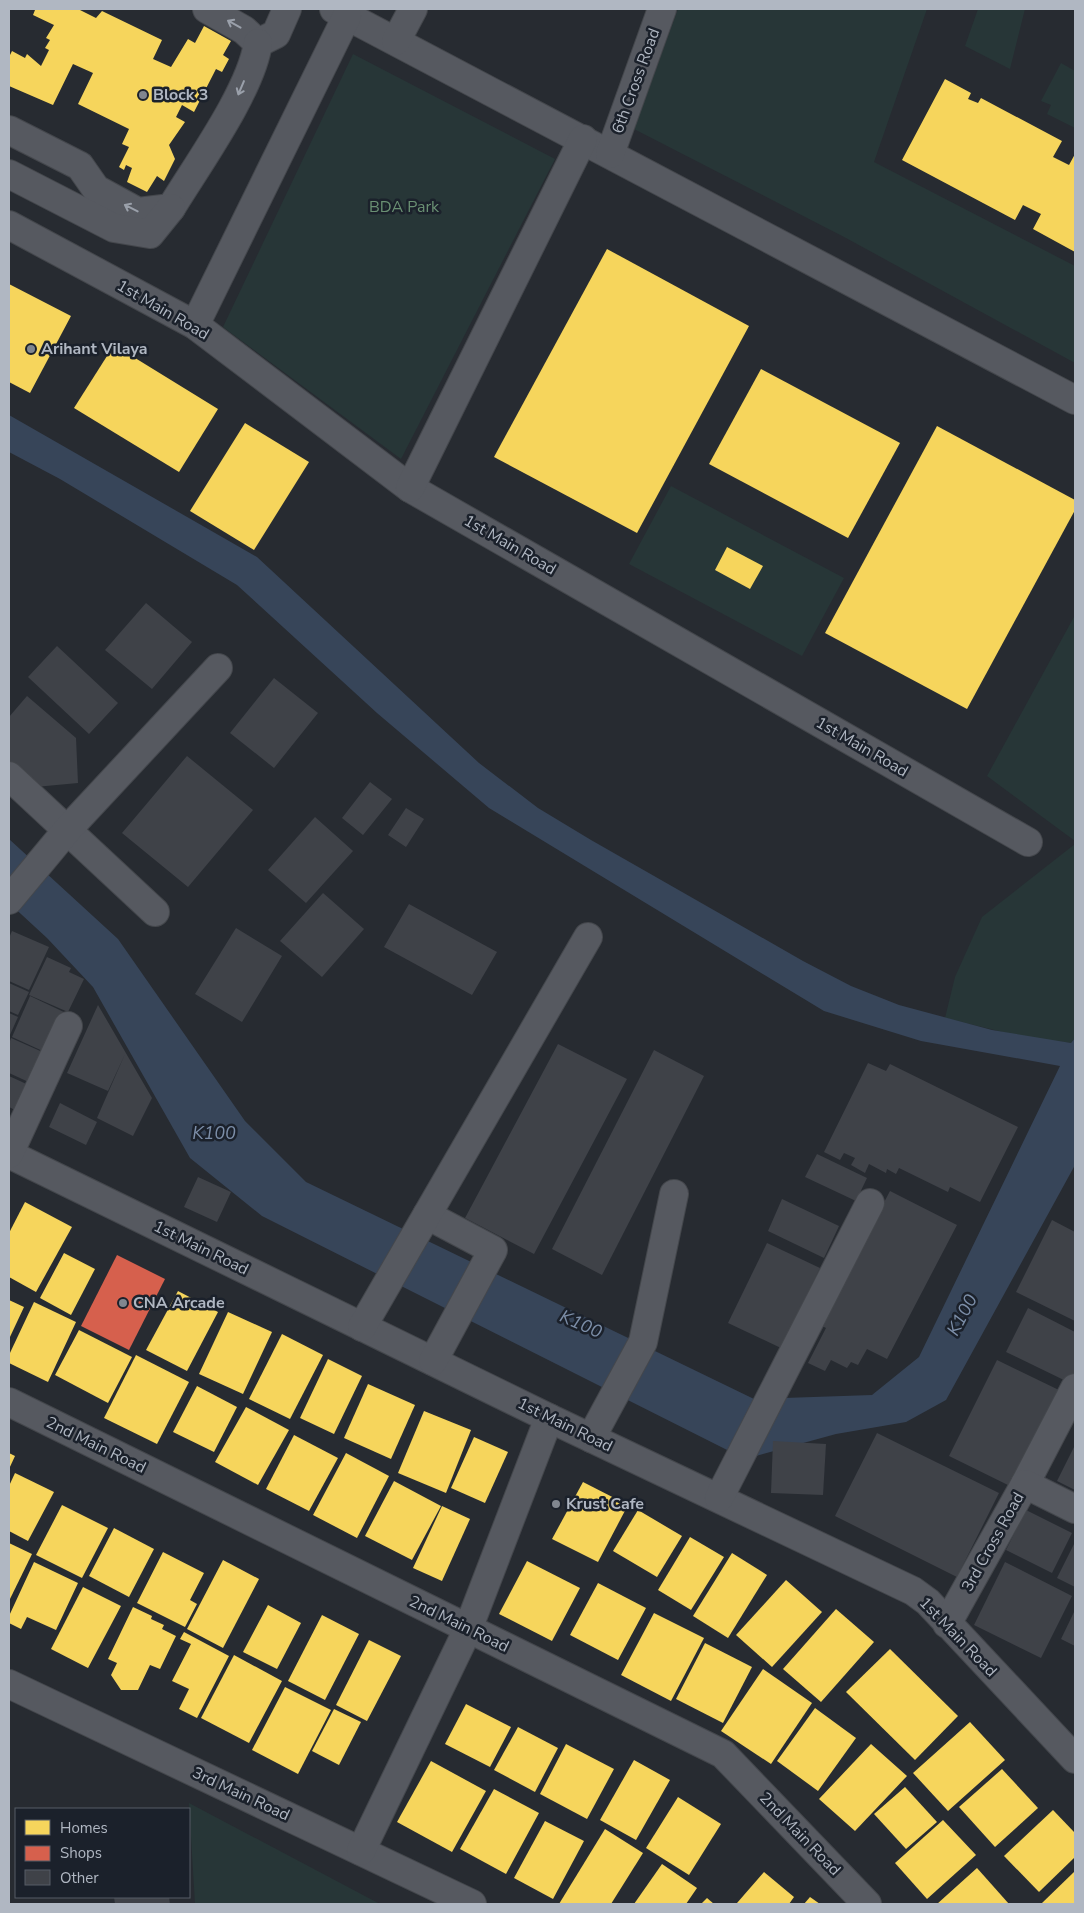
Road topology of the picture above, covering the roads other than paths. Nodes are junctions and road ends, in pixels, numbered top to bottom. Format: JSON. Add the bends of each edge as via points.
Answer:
{"nodes":[{"id":1,"x":207,"y":9,"type":"edge"},
{"id":2,"x":286,"y":9,"type":"edge"},
{"id":3,"x":413,"y":9,"type":"edge"},
{"id":4,"x":662,"y":9,"type":"edge"},
{"id":5,"x":340,"y":12,"type":"edge"},
{"id":6,"x":396,"y":41,"type":"junction"},
{"id":7,"x":258,"y":43,"type":"junction"},
{"id":8,"x":9,"y":130,"type":"edge"},
{"id":9,"x":583,"y":140,"type":"junction"},
{"id":10,"x":610,"y":154,"type":"junction"},
{"id":11,"x":9,"y":174,"type":"edge"},
{"id":12,"x":171,"y":208,"type":"junction"},
{"id":13,"x":9,"y":225,"type":"edge"},
{"id":14,"x":195,"y":325,"type":"junction"},
{"id":15,"x":1075,"y":400,"type":"edge"},
{"id":16,"x":410,"y":488,"type":"junction"},
{"id":17,"x":218,"y":668,"type":"dead end"},
{"id":18,"x":9,"y":776,"type":"edge"},
{"id":19,"x":68,"y":829,"type":"junction"},
{"id":20,"x":1028,"y":842,"type":"dead end"},
{"id":21,"x":9,"y":900,"type":"edge"},
{"id":22,"x":155,"y":912,"type":"dead end"},
{"id":23,"x":588,"y":937,"type":"dead end"},
{"id":24,"x":68,"y":1026,"type":"dead end"},
{"id":25,"x":9,"y":1154,"type":"edge"},
{"id":26,"x":674,"y":1194,"type":"dead end"},
{"id":27,"x":870,"y":1203,"type":"dead end"},
{"id":28,"x":422,"y":1223,"type":"junction"},
{"id":29,"x":362,"y":1327,"type":"junction"},
{"id":30,"x":433,"y":1361,"type":"junction"},
{"id":31,"x":1075,"y":1388,"type":"edge"},
{"id":32,"x":9,"y":1402,"type":"edge"},
{"id":33,"x":549,"y":1418,"type":"junction"},
{"id":34,"x":591,"y":1438,"type":"junction"},
{"id":35,"x":1025,"y":1484,"type":"junction"},
{"id":36,"x":719,"y":1498,"type":"junction"},
{"id":37,"x":1075,"y":1510,"type":"edge"},
{"id":38,"x":947,"y":1624,"type":"junction"},
{"id":39,"x":468,"y":1629,"type":"junction"},
{"id":40,"x":9,"y":1684,"type":"edge"},
{"id":41,"x":1075,"y":1759,"type":"edge"},
{"id":42,"x":361,"y":1851,"type":"junction"},
{"id":43,"x":472,"y":1904,"type":"edge"},
{"id":44,"x":867,"y":1904,"type":"edge"}],
"edges":[{"from":7,"to":1,"type":"street","one_way":true,"via":[[244,30]]},
{"from":2,"to":7,"type":"street","via":[[276,34]]},
{"from":3,"to":6,"type":"street"},
{"from":4,"to":10,"type":"street","name":"6th Cross Road"},
{"from":5,"to":6,"type":"street"},
{"from":5,"to":14,"type":"street"},
{"from":6,"to":9,"type":"street"},
{"from":7,"to":12,"type":"street","one_way":true,"via":[[238,97]]},
{"from":12,"to":8,"type":"street","one_way":true,"via":[[138,212],[96,189],[80,166]]},
{"from":9,"to":10,"type":"street"},
{"from":9,"to":16,"type":"street"},
{"from":10,"to":15,"type":"street"},
{"from":11,"to":12,"type":"street","via":[[114,228],[150,234]]},
{"from":13,"to":14,"type":"street","name":"1st Main Road"},
{"from":14,"to":16,"type":"street","name":"1st Main Road"},
{"from":16,"to":20,"type":"street","name":"1st Main Road"},
{"from":17,"to":19,"type":"street"},
{"from":18,"to":19,"type":"street"},
{"from":19,"to":21,"type":"street"},
{"from":19,"to":22,"type":"street"},
{"from":23,"to":28,"type":"street"},
{"from":24,"to":25,"type":"street"},
{"from":25,"to":29,"type":"street","name":"1st Main Road"},
{"from":26,"to":34,"type":"street","via":[[643,1342]]},
{"from":27,"to":36,"type":"street"},
{"from":28,"to":29,"type":"street"},
{"from":28,"to":30,"type":"street","via":[[493,1250]]},
{"from":29,"to":30,"type":"street","name":"1st Main Road"},
{"from":30,"to":33,"type":"street","name":"1st Main Road"},
{"from":31,"to":35,"type":"street"},
{"from":32,"to":39,"type":"street","name":"2nd Main Road"},
{"from":33,"to":34,"type":"street","name":"1st Main Road"},
{"from":33,"to":39,"type":"street"},
{"from":34,"to":36,"type":"street","name":"1st Main Road"},
{"from":35,"to":37,"type":"street","name":"3rd Cross Road"},
{"from":35,"to":38,"type":"street","name":"3rd Cross Road"},
{"from":36,"to":38,"type":"street","name":"1st Main Road","via":[[913,1591],[928,1602]]},
{"from":38,"to":41,"type":"street","name":"1st Main Road"},
{"from":39,"to":42,"type":"street"},
{"from":39,"to":44,"type":"street","name":"2nd Main Road","via":[[723,1754]]},
{"from":40,"to":42,"type":"street","name":"3rd Main Road"},
{"from":42,"to":43,"type":"street","name":"3rd Main Road"}]}
